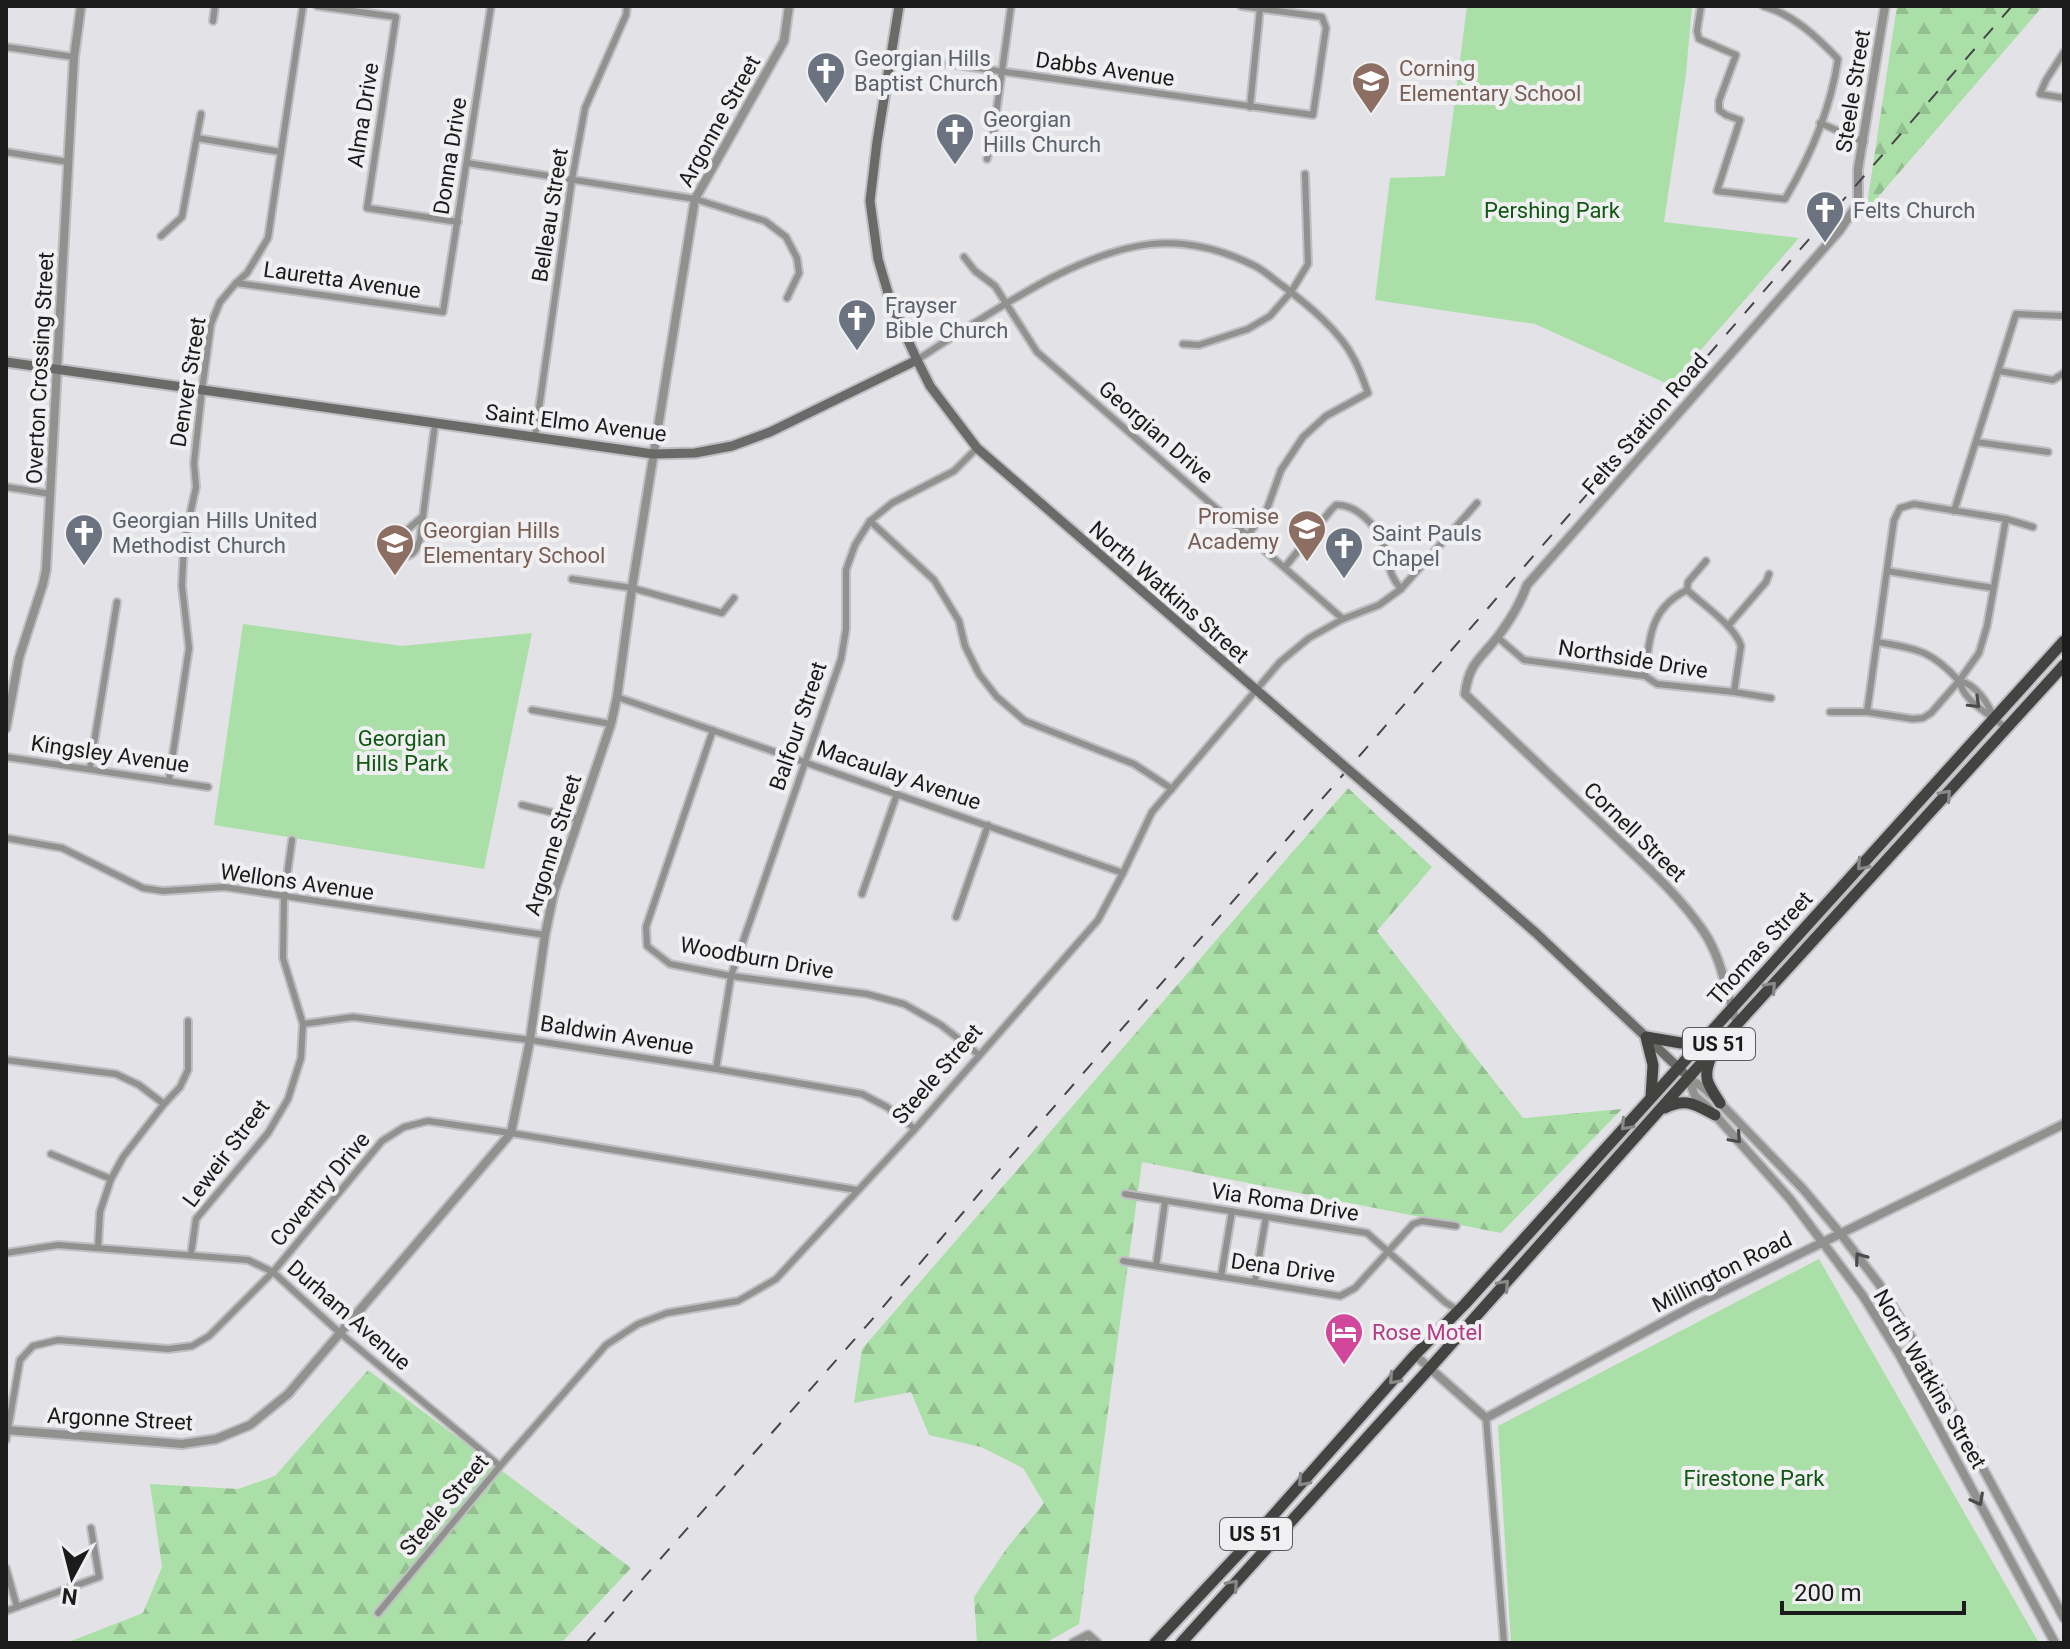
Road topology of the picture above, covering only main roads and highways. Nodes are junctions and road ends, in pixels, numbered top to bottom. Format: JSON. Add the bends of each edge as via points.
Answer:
{"nodes":[{"id":1,"x":899,"y":6,"type":"edge"},
{"id":2,"x":917,"y":360,"type":"junction"},
{"id":3,"x":6,"y":362,"type":"edge"},
{"id":4,"x":2064,"y":641,"type":"edge"},
{"id":5,"x":2064,"y":665,"type":"edge"},
{"id":6,"x":1646,"y":1037,"type":"junction"},
{"id":7,"x":1704,"y":1039,"type":"junction"},
{"id":8,"x":1715,"y":1049,"type":"junction"},
{"id":9,"x":1679,"y":1068,"type":"junction"},
{"id":10,"x":1688,"y":1078,"type":"junction"},
{"id":11,"x":1651,"y":1098,"type":"junction"},
{"id":12,"x":1720,"y":1103,"type":"road end"},
{"id":13,"x":1658,"y":1112,"type":"junction"},
{"id":14,"x":1715,"y":1115,"type":"road end"},
{"id":15,"x":1513,"y":1251,"type":"junction"},
{"id":16,"x":1525,"y":1261,"type":"junction"},
{"id":17,"x":1472,"y":1296,"type":"junction"},
{"id":18,"x":1484,"y":1307,"type":"junction"},
{"id":19,"x":1155,"y":1643,"type":"edge"},
{"id":20,"x":1181,"y":1643,"type":"edge"}],
"edges":[{"from":1,"to":2,"type":"main road","name":"North Watkins Street","via":[[870,201],[891,303]]},
{"from":2,"to":3,"type":"main road","name":"Saint Elmo Avenue","via":[[732,446],[653,454]]},
{"from":2,"to":6,"type":"main road","name":"North Watkins Street","bridge":true,"via":[[977,448],[1536,933]]},
{"from":4,"to":7,"type":"highway","name":"Thomas Street","number":"US 51","one_way":true},
{"from":8,"to":5,"type":"highway","name":"Thomas Street","number":"US 51","one_way":true},
{"from":6,"to":7,"type":"highway","via":[[1681,1043]]},
{"from":6,"to":9,"type":"main road","name":"North Watkins Street"},
{"from":6,"to":11,"type":"highway","via":[[1653,1065]]},
{"from":7,"to":9,"type":"highway","name":"Thomas Street","number":"US 51"},
{"from":8,"to":10,"type":"highway","name":"Thomas Street","number":"US 51"},
{"from":8,"to":12,"type":"highway","via":[[1705,1075]]},
{"from":9,"to":10,"type":"main road","name":"North Watkins Street"},
{"from":9,"to":11,"type":"highway","name":"Thomas Street","number":"US 51"},
{"from":10,"to":13,"type":"highway","name":"Thomas Street","number":"US 51"},
{"from":11,"to":15,"type":"highway","name":"Thomas Street","number":"US 51","one_way":true},
{"from":13,"to":14,"type":"highway","via":[[1685,1102]]},
{"from":13,"to":16,"type":"highway","name":"Thomas Street","number":"US 51"},
{"from":15,"to":16,"type":"highway"},
{"from":15,"to":17,"type":"highway","name":"Thomas Street","number":"US 51"},
{"from":18,"to":16,"type":"highway","name":"Thomas Street","number":"US 51","one_way":true},
{"from":17,"to":18,"type":"highway"},
{"from":17,"to":19,"type":"highway","name":"Thomas Street","number":"US 51","one_way":true},
{"from":20,"to":18,"type":"highway","name":"Thomas Street","number":"US 51","one_way":true}]}
